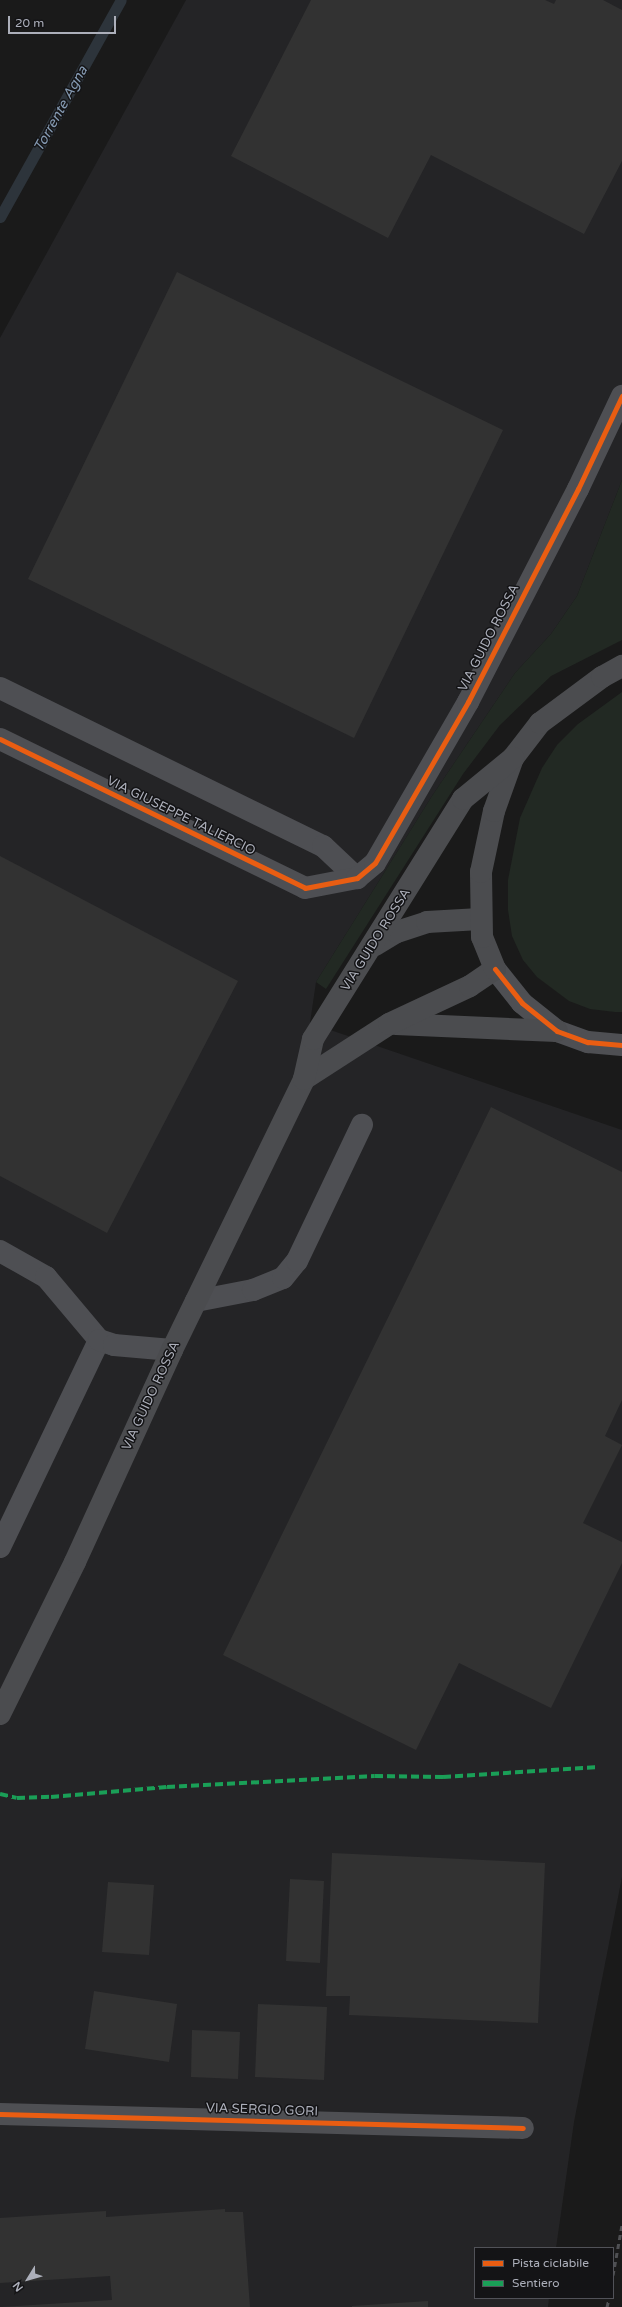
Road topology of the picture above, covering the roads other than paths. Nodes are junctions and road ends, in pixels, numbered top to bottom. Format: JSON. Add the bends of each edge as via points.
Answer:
{"nodes":[{"id":1,"x":622,"y":396,"type":"edge"},
{"id":2,"x":622,"y":666,"type":"edge"},
{"id":3,"x":0,"y":688,"type":"edge"},
{"id":4,"x":0,"y":739,"type":"edge"},
{"id":5,"x":513,"y":758,"type":"junction"},
{"id":6,"x":357,"y":878,"type":"junction"},
{"id":7,"x":480,"y":918,"type":"junction"},
{"id":8,"x":373,"y":947,"type":"junction"},
{"id":9,"x":495,"y":969,"type":"junction"},
{"id":10,"x":389,"y":1024,"type":"junction"},
{"id":11,"x":557,"y":1031,"type":"junction"},
{"id":12,"x":622,"y":1045,"type":"edge"},
{"id":13,"x":304,"y":1079,"type":"junction"},
{"id":14,"x":362,"y":1125,"type":"dead end"},
{"id":15,"x":0,"y":1251,"type":"edge"},
{"id":16,"x":196,"y":1301,"type":"junction"},
{"id":17,"x":99,"y":1340,"type":"junction"},
{"id":18,"x":172,"y":1350,"type":"junction"},
{"id":19,"x":0,"y":1547,"type":"edge"},
{"id":20,"x":0,"y":1714,"type":"edge"},
{"id":21,"x":0,"y":2114,"type":"edge"},
{"id":22,"x":523,"y":2128,"type":"dead end"}],
"edges":[{"from":1,"to":6,"type":"street","name":"VIA GUIDO ROSSA","via":[[578,490],[468,702],[375,863]]},
{"from":2,"to":5,"type":"main road","via":[[602,677],[540,723]]},
{"from":3,"to":6,"type":"street","via":[[323,846]]},
{"from":4,"to":6,"type":"street","name":"VIA GIUSEPPE TALIERCIO","via":[[305,888]]},
{"from":5,"to":7,"type":"main road","via":[[486,842],[479,898]]},
{"from":5,"to":8,"type":"main road","name":"VIA GUIDO ROSSA","via":[[463,799]]},
{"from":7,"to":8,"type":"main road","via":[[427,922],[397,932]]},
{"from":7,"to":9,"type":"main road","via":[[482,937]]},
{"from":8,"to":13,"type":"main road","name":"VIA GUIDO ROSSA","via":[[313,1039]]},
{"from":9,"to":10,"type":"main road","via":[[470,986]]},
{"from":9,"to":11,"type":"street","via":[[522,1003]]},
{"from":10,"to":11,"type":"main road"},
{"from":10,"to":13,"type":"main road"},
{"from":11,"to":12,"type":"street","via":[[588,1042]]},
{"from":13,"to":16,"type":"main road","name":"VIA GUIDO ROSSA"},
{"from":14,"to":16,"type":"street","via":[[297,1261],[283,1278],[253,1290]]},
{"from":15,"to":17,"type":"street","via":[[46,1277]]},
{"from":16,"to":18,"type":"main road","name":"VIA GUIDO ROSSA"},
{"from":17,"to":18,"type":"street","via":[[114,1346]]},
{"from":17,"to":19,"type":"street"},
{"from":18,"to":20,"type":"main road","name":"VIA GUIDO ROSSA","via":[[75,1562]]},
{"from":21,"to":22,"type":"street","name":"VIA SERGIO GORI"}]}
